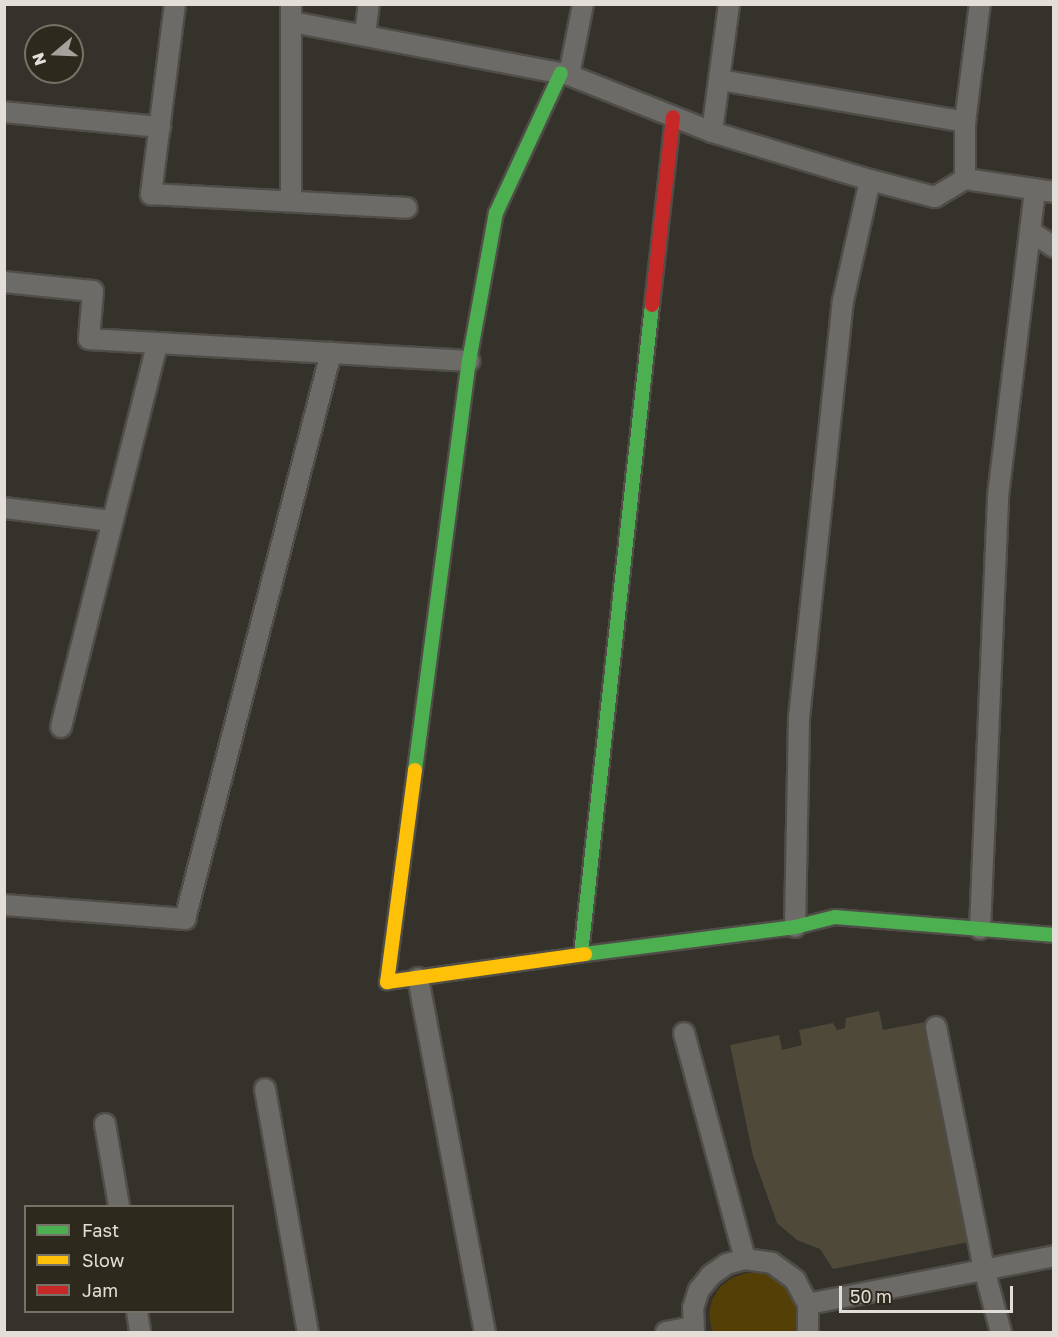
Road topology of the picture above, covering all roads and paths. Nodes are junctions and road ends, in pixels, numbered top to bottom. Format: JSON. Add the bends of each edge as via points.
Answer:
{"nodes":[{"id":1,"x":175,"y":4,"type":"edge"},
{"id":2,"x":369,"y":4,"type":"edge"},
{"id":3,"x":583,"y":4,"type":"edge"},
{"id":4,"x":729,"y":4,"type":"edge"},
{"id":5,"x":980,"y":4,"type":"edge"},
{"id":6,"x":292,"y":13,"type":"edge"},
{"id":7,"x":365,"y":35,"type":"junction"},
{"id":8,"x":565,"y":74,"type":"junction"},
{"id":9,"x":720,"y":80,"type":"junction"},
{"id":10,"x":4,"y":112,"type":"edge"},
{"id":11,"x":673,"y":117,"type":"junction"},
{"id":12,"x":965,"y":122,"type":"junction"},
{"id":13,"x":160,"y":128,"type":"junction"},
{"id":14,"x":712,"y":132,"type":"junction"},
{"id":15,"x":965,"y":179,"type":"junction"},
{"id":16,"x":870,"y":180,"type":"junction"},
{"id":17,"x":1044,"y":191,"type":"edge"},
{"id":18,"x":291,"y":201,"type":"junction"},
{"id":19,"x":407,"y":208,"type":"dead end"},
{"id":20,"x":1030,"y":231,"type":"junction"},
{"id":21,"x":1053,"y":247,"type":"edge"},
{"id":22,"x":4,"y":282,"type":"edge"},
{"id":23,"x":157,"y":345,"type":"junction"},
{"id":24,"x":331,"y":353,"type":"junction"},
{"id":25,"x":469,"y":361,"type":"junction"},
{"id":26,"x":4,"y":508,"type":"edge"},
{"id":27,"x":112,"y":521,"type":"junction"},
{"id":28,"x":61,"y":728,"type":"dead end"},
{"id":29,"x":4,"y":905,"type":"edge"},
{"id":30,"x":795,"y":927,"type":"junction"},
{"id":31,"x":980,"y":929,"type":"junction"},
{"id":32,"x":1053,"y":935,"type":"edge"},
{"id":33,"x":581,"y":954,"type":"junction"},
{"id":34,"x":418,"y":978,"type":"junction"},
{"id":35,"x":936,"y":1026,"type":"dead end"},
{"id":36,"x":684,"y":1033,"type":"dead end"},
{"id":37,"x":264,"y":1089,"type":"dead end"},
{"id":38,"x":105,"y":1124,"type":"dead end"},
{"id":39,"x":119,"y":1205,"type":"edge"},
{"id":40,"x":1053,"y":1256,"type":"edge"},
{"id":41,"x":745,"y":1259,"type":"junction"},
{"id":42,"x":984,"y":1269,"type":"junction"},
{"id":43,"x":808,"y":1304,"type":"junction"},
{"id":44,"x":137,"y":1313,"type":"edge"},
{"id":45,"x":693,"y":1330,"type":"edge"},
{"id":46,"x":140,"y":1332,"type":"edge"},
{"id":47,"x":308,"y":1332,"type":"edge"},
{"id":48,"x":485,"y":1332,"type":"edge"},
{"id":49,"x":666,"y":1332,"type":"edge"},
{"id":50,"x":808,"y":1332,"type":"edge"},
{"id":51,"x":1001,"y":1332,"type":"edge"}],
"edges":[{"from":1,"to":13,"type":"street"},
{"from":2,"to":7,"type":"street"},
{"from":3,"to":8,"type":"street"},
{"from":4,"to":9,"type":"street"},
{"from":5,"to":12,"type":"street"},
{"from":6,"to":7,"type":"street"},
{"from":6,"to":18,"type":"street"},
{"from":7,"to":8,"type":"street"},
{"from":8,"to":11,"type":"street"},
{"from":8,"to":25,"type":"street","via":[[496,213]]},
{"from":9,"to":12,"type":"street"},
{"from":9,"to":14,"type":"street"},
{"from":10,"to":13,"type":"street"},
{"from":11,"to":14,"type":"street"},
{"from":11,"to":33,"type":"street"},
{"from":12,"to":15,"type":"street"},
{"from":13,"to":18,"type":"street","via":[[151,194]]},
{"from":14,"to":16,"type":"street"},
{"from":15,"to":16,"type":"street","via":[[935,197]]},
{"from":15,"to":17,"type":"street"},
{"from":16,"to":30,"type":"street","via":[[843,301],[802,694]]},
{"from":17,"to":20,"type":"street"},
{"from":18,"to":19,"type":"street"},
{"from":20,"to":21,"type":"street"},
{"from":20,"to":31,"type":"street","via":[[998,496]]},
{"from":22,"to":23,"type":"street","via":[[93,291],[89,339]]},
{"from":23,"to":24,"type":"street"},
{"from":23,"to":27,"type":"street"},
{"from":24,"to":25,"type":"street"},
{"from":24,"to":29,"type":"street","via":[[185,920]]},
{"from":25,"to":34,"type":"street","via":[[387,982]]},
{"from":26,"to":27,"type":"street"},
{"from":27,"to":28,"type":"street"},
{"from":30,"to":31,"type":"street","via":[[835,917]]},
{"from":30,"to":33,"type":"street"},
{"from":31,"to":32,"type":"street"},
{"from":33,"to":34,"type":"street"},
{"from":34,"to":48,"type":"street"},
{"from":35,"to":42,"type":"street"},
{"from":36,"to":41,"type":"street"},
{"from":37,"to":47,"type":"street"},
{"from":38,"to":39,"type":"street"},
{"from":40,"to":42,"type":"street"},
{"from":41,"to":43,"type":"street","via":[[772,1263],[785,1270],[803,1291]]},
{"from":41,"to":45,"type":"street","via":[[727,1264],[699,1290],[693,1308]]},
{"from":42,"to":43,"type":"street"},
{"from":42,"to":51,"type":"street"},
{"from":43,"to":50,"type":"street"},
{"from":44,"to":46,"type":"street"},
{"from":45,"to":49,"type":"street"}]}
